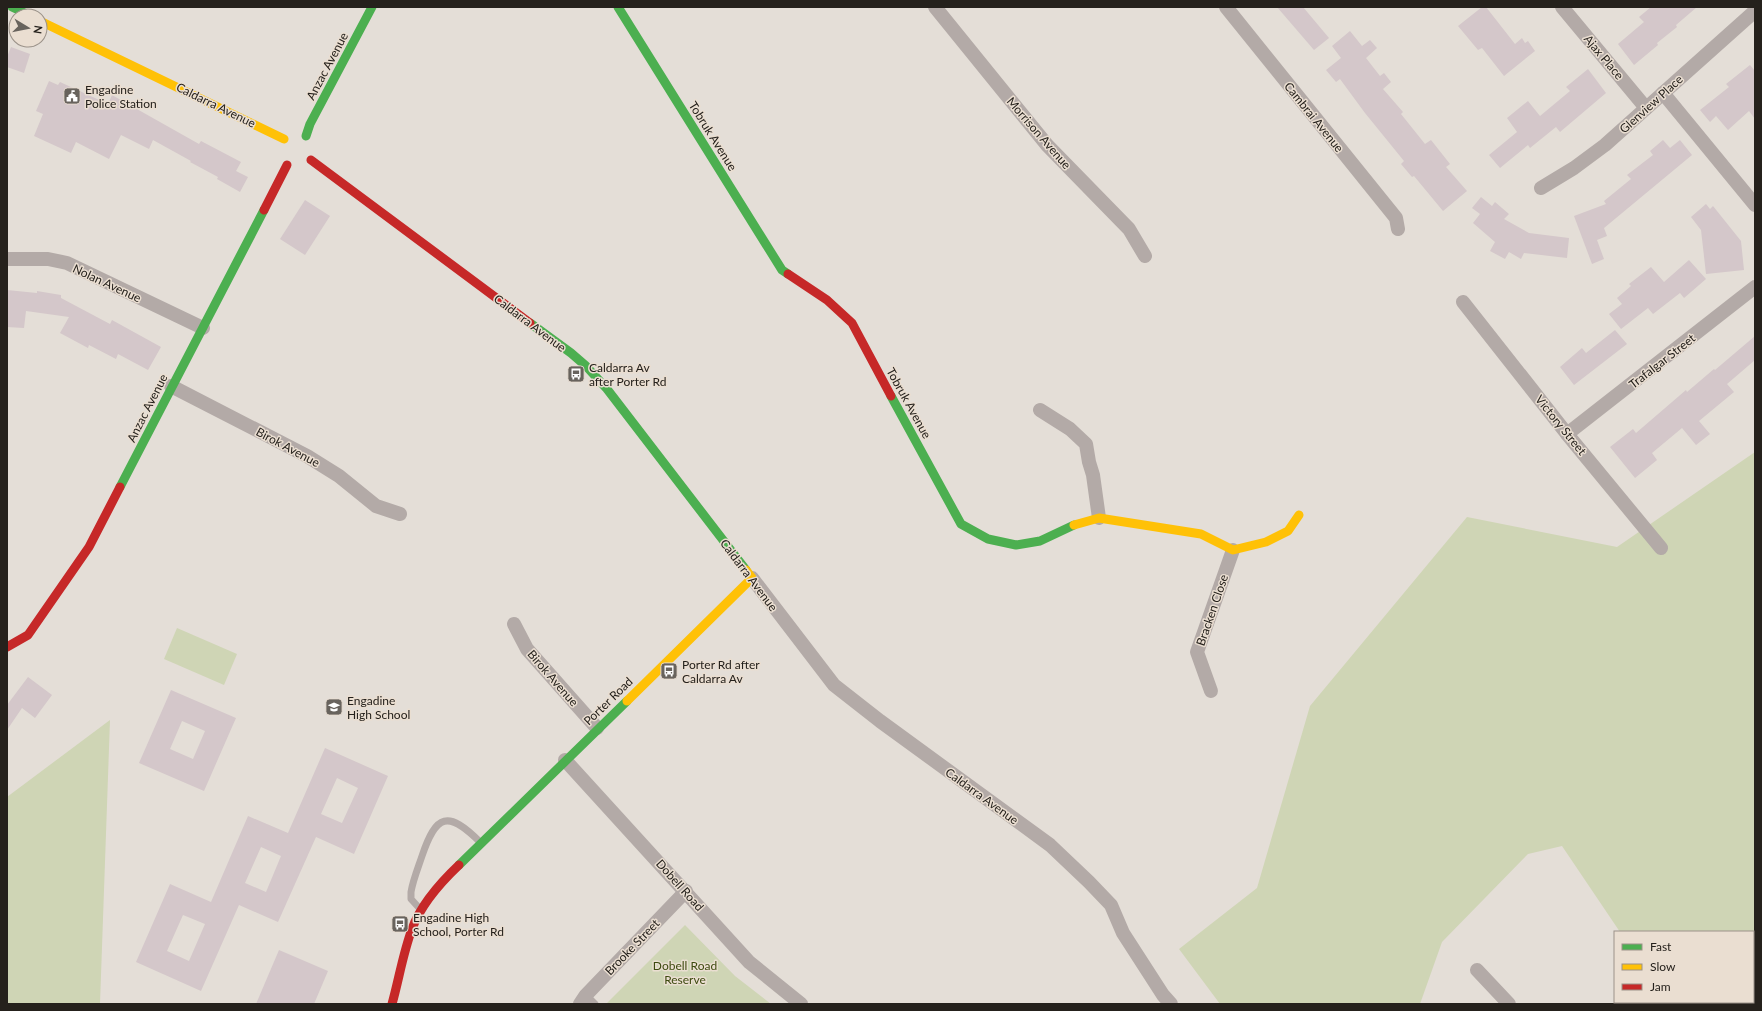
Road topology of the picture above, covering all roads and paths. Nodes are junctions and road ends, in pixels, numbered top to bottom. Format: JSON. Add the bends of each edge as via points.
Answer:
{"nodes":[{"id":1,"x":372,"y":7,"type":"edge"},
{"id":2,"x":618,"y":7,"type":"edge"},
{"id":3,"x":935,"y":7,"type":"edge"},
{"id":4,"x":1226,"y":7,"type":"edge"},
{"id":5,"x":1562,"y":7,"type":"edge"},
{"id":6,"x":1755,"y":11,"type":"edge"},
{"id":7,"x":48,"y":25,"type":"edge"},
{"id":8,"x":1664,"y":93,"type":"junction"},
{"id":9,"x":1646,"y":108,"type":"junction"},
{"id":10,"x":284,"y":139,"type":"junction"},
{"id":11,"x":295,"y":166,"type":"junction"},
{"id":12,"x":1541,"y":188,"type":"dead end"},
{"id":13,"x":1755,"y":205,"type":"edge"},
{"id":14,"x":1398,"y":229,"type":"dead end"},
{"id":15,"x":1145,"y":256,"type":"dead end"},
{"id":16,"x":7,"y":259,"type":"edge"},
{"id":17,"x":1755,"y":287,"type":"edge"},
{"id":18,"x":1463,"y":302,"type":"dead end"},
{"id":19,"x":203,"y":328,"type":"junction"},
{"id":20,"x":171,"y":386,"type":"junction"},
{"id":21,"x":1040,"y":410,"type":"dead end"},
{"id":22,"x":1567,"y":434,"type":"junction"},
{"id":23,"x":400,"y":514,"type":"dead end"},
{"id":24,"x":1299,"y":515,"type":"dead end"},
{"id":25,"x":1099,"y":518,"type":"junction"},
{"id":26,"x":1661,"y":548,"type":"dead end"},
{"id":27,"x":1233,"y":550,"type":"junction"},
{"id":28,"x":752,"y":578,"type":"junction"},
{"id":29,"x":514,"y":624,"type":"dead end"},
{"id":30,"x":7,"y":646,"type":"edge"},
{"id":31,"x":1211,"y":692,"type":"dead end"},
{"id":32,"x":597,"y":728,"type":"junction"},
{"id":33,"x":565,"y":760,"type":"junction"},
{"id":34,"x":481,"y":842,"type":"junction"},
{"id":35,"x":686,"y":891,"type":"junction"},
{"id":36,"x":421,"y":910,"type":"junction"},
{"id":37,"x":1477,"y":970,"type":"dead end"},
{"id":38,"x":587,"y":1001,"type":"edge"},
{"id":39,"x":392,"y":1004,"type":"edge"},
{"id":40,"x":801,"y":1004,"type":"edge"},
{"id":41,"x":1171,"y":1004,"type":"edge"},
{"id":42,"x":1509,"y":1004,"type":"edge"}],
"edges":[{"from":1,"to":10,"type":"street","name":"Anzac Avenue","via":[[310,124],[308,138],[295,133]]},
{"from":2,"to":25,"type":"street","name":"Tobruk Avenue","via":[[782,270],[827,300],[852,323],[962,524],[994,542],[1013,545],[1036,542],[1064,529]]},
{"from":3,"to":15,"type":"street","name":"Morrison Avenue","via":[[1047,144],[1129,229]]},
{"from":4,"to":14,"type":"street","name":"Cambrai Avenue","via":[[1396,218]]},
{"from":5,"to":9,"type":"street","name":"Ajax Place"},
{"from":6,"to":8,"type":"street","name":"Glenview Place"},
{"from":7,"to":10,"type":"street","name":"Caldarra Avenue"},
{"from":8,"to":9,"type":"street","name":"Glenview Place"},
{"from":8,"to":13,"type":"street"},
{"from":9,"to":12,"type":"street","name":"Glenview Place","via":[[1605,145]]},
{"from":10,"to":11,"type":"street","via":[[280,153]]},
{"from":11,"to":19,"type":"street","name":"Anzac Avenue"},
{"from":11,"to":28,"type":"street","name":"Caldarra Avenue","via":[[312,156],[571,352],[607,389]]},
{"from":16,"to":19,"type":"street","name":"Nolan Avenue","via":[[48,259],[67,264]]},
{"from":17,"to":22,"type":"street","name":"Trafalgar Street"},
{"from":18,"to":22,"type":"street","name":"Victory Street"},
{"from":19,"to":20,"type":"street","name":"Anzac Avenue"},
{"from":20,"to":23,"type":"street","name":"Birok Avenue","via":[[307,456],[339,476],[376,506]]},
{"from":20,"to":30,"type":"street","name":"Anzac Avenue","via":[[89,547],[28,636]]},
{"from":21,"to":25,"type":"street","via":[[1070,429],[1086,444]]},
{"from":22,"to":26,"type":"street","name":"Victory Street"},
{"from":24,"to":27,"type":"street","via":[[1288,531],[1266,542]]},
{"from":25,"to":27,"type":"street","name":"Tobruk Avenue","via":[[1201,534]]},
{"from":27,"to":31,"type":"street","name":"Bracken Close","via":[[1197,652]]},
{"from":28,"to":32,"type":"street","name":"Porter Road"},
{"from":28,"to":41,"type":"street","name":"Caldarra Avenue","via":[[834,685],[1050,845],[1089,882],[1111,905],[1123,933]]},
{"from":29,"to":32,"type":"street","name":"Birok Avenue","via":[[527,649]]},
{"from":32,"to":33,"type":"street","name":"Porter Road"},
{"from":33,"to":34,"type":"street","name":"Porter Road"},
{"from":33,"to":35,"type":"street","name":"Dobell Road"},
{"from":34,"to":36,"type":"street","name":"Porter Road","via":[[441,882]]},
{"from":34,"to":36,"type":"lane","via":[[456,823],[444,822],[433,829],[411,892],[411,899]]},
{"from":35,"to":38,"type":"street","name":"Brooke Street"},
{"from":35,"to":40,"type":"street","name":"Dobell Road","via":[[749,962]]},
{"from":36,"to":39,"type":"street","name":"Porter Road","via":[[408,938]]},
{"from":37,"to":42,"type":"street"}]}
